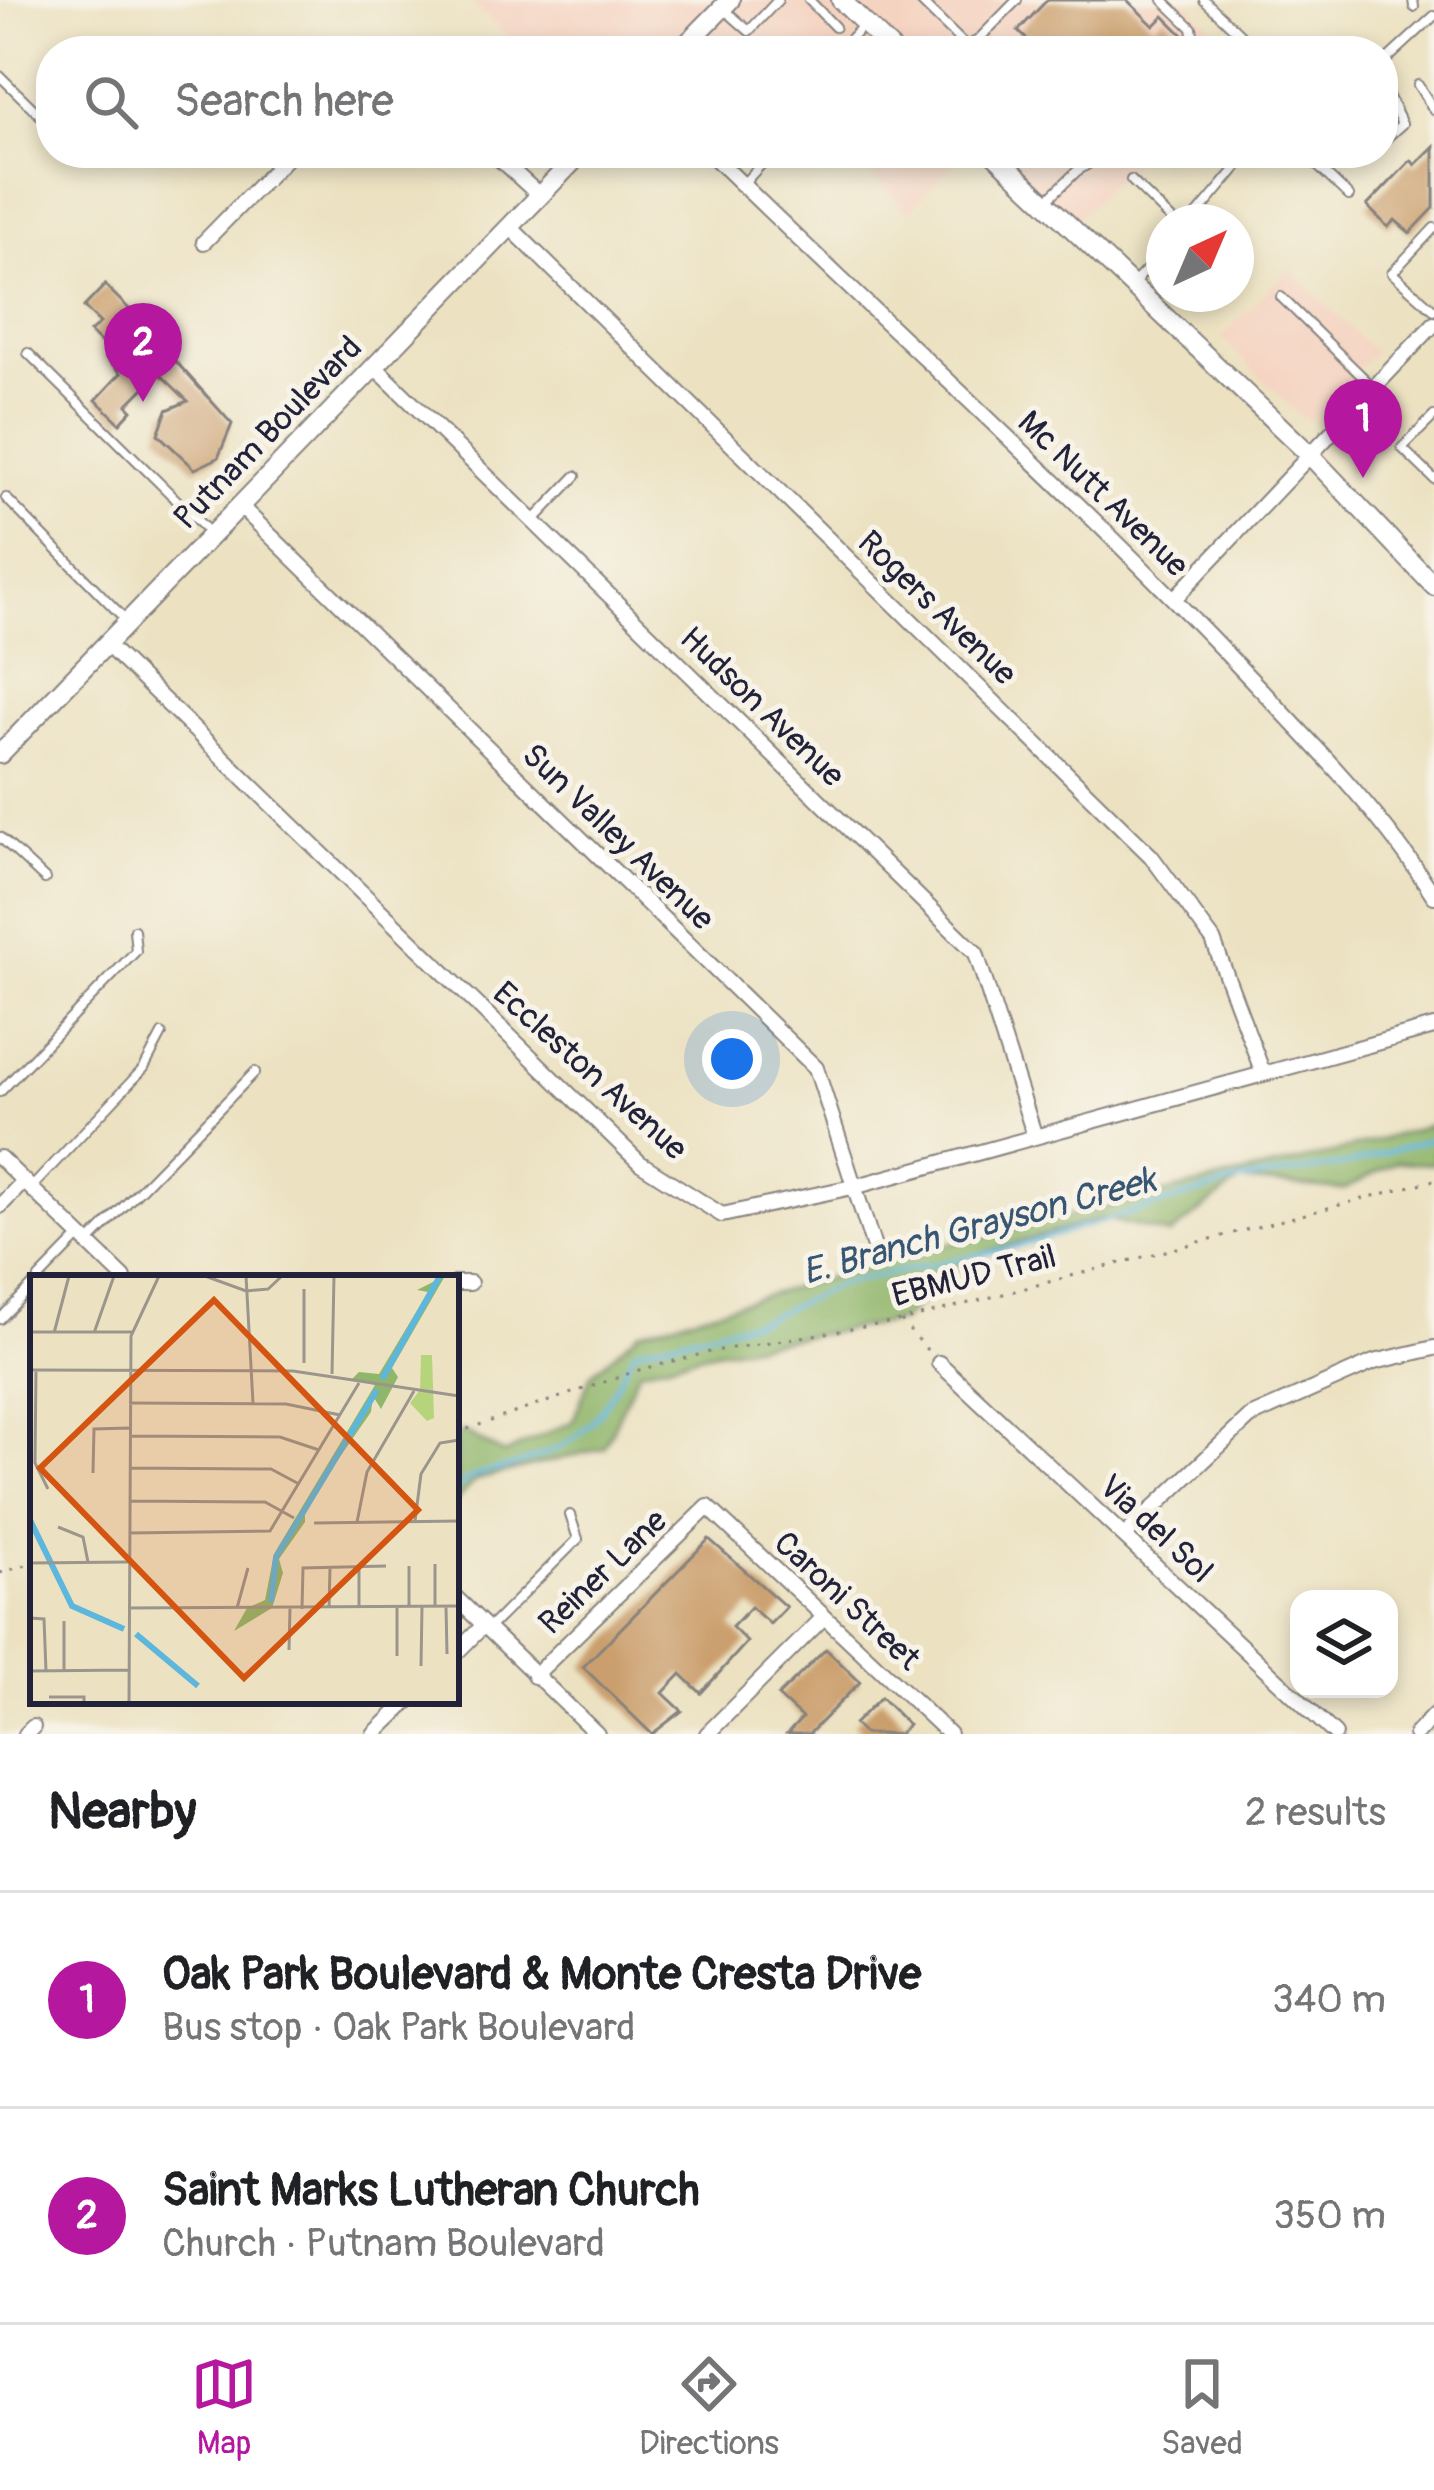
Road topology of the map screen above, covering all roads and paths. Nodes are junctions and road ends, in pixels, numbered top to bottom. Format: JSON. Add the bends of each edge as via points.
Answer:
{"nodes":[{"id":1,"x":778,"y":0,"type":"edge"},
{"id":2,"x":808,"y":0,"type":"edge"},
{"id":3,"x":841,"y":0,"type":"edge"},
{"id":4,"x":919,"y":0,"type":"edge"},
{"id":5,"x":1017,"y":0,"type":"edge"},
{"id":6,"x":1163,"y":0,"type":"edge"},
{"id":7,"x":1204,"y":0,"type":"edge"},
{"id":8,"x":726,"y":4,"type":"edge"},
{"id":9,"x":1434,"y":16,"type":"edge"},
{"id":10,"x":866,"y":24,"type":"junction"},
{"id":11,"x":836,"y":27,"type":"dead end"},
{"id":12,"x":695,"y":36,"type":"edge"},
{"id":13,"x":853,"y":36,"type":"edge"},
{"id":14,"x":878,"y":36,"type":"edge"},
{"id":15,"x":956,"y":36,"type":"edge"},
{"id":16,"x":982,"y":36,"type":"edge"},
{"id":17,"x":1193,"y":36,"type":"edge"},
{"id":18,"x":1242,"y":36,"type":"edge"},
{"id":19,"x":1398,"y":49,"type":"edge"},
{"id":20,"x":0,"y":76,"type":"edge"},
{"id":21,"x":1418,"y":85,"type":"dead end"},
{"id":22,"x":1434,"y":110,"type":"edge"},
{"id":23,"x":36,"y":111,"type":"edge"},
{"id":24,"x":277,"y":168,"type":"edge"},
{"id":25,"x":509,"y":168,"type":"edge"},
{"id":26,"x":566,"y":168,"type":"edge"},
{"id":27,"x":725,"y":168,"type":"edge"},
{"id":28,"x":757,"y":168,"type":"edge"},
{"id":29,"x":1009,"y":168,"type":"edge"},
{"id":30,"x":1082,"y":168,"type":"edge"},
{"id":31,"x":1236,"y":168,"type":"edge"},
{"id":32,"x":1320,"y":168,"type":"edge"},
{"id":33,"x":1131,"y":180,"type":"dead end"},
{"id":34,"x":742,"y":184,"type":"junction"},
{"id":35,"x":539,"y":195,"type":"junction"},
{"id":36,"x":1349,"y":196,"type":"dead end"},
{"id":37,"x":1045,"y":203,"type":"junction"},
{"id":38,"x":1156,"y":204,"type":"edge"},
{"id":39,"x":1206,"y":204,"type":"edge"},
{"id":40,"x":509,"y":226,"type":"junction"},
{"id":41,"x":1434,"y":228,"type":"edge"},
{"id":42,"x":204,"y":242,"type":"dead end"},
{"id":43,"x":1146,"y":270,"type":"edge"},
{"id":44,"x":1130,"y":286,"type":"junction"},
{"id":45,"x":1281,"y":297,"type":"dead end"},
{"id":46,"x":1434,"y":310,"type":"edge"},
{"id":47,"x":1431,"y":333,"type":"edge"},
{"id":48,"x":28,"y":353,"type":"dead end"},
{"id":49,"x":374,"y":366,"type":"junction"},
{"id":50,"x":1374,"y":388,"type":"junction"},
{"id":51,"x":1434,"y":416,"type":"edge"},
{"id":52,"x":1310,"y":455,"type":"junction"},
{"id":53,"x":576,"y":476,"type":"dead end"},
{"id":54,"x":1434,"y":479,"type":"edge"},
{"id":55,"x":6,"y":498,"type":"dead end"},
{"id":56,"x":240,"y":506,"type":"junction"},
{"id":57,"x":532,"y":521,"type":"junction"},
{"id":58,"x":212,"y":535,"type":"junction"},
{"id":59,"x":1434,"y":586,"type":"edge"},
{"id":60,"x":1174,"y":599,"type":"junction"},
{"id":61,"x":128,"y":622,"type":"junction"},
{"id":62,"x":106,"y":644,"type":"junction"},
{"id":63,"x":0,"y":754,"type":"edge"},
{"id":64,"x":0,"y":838,"type":"edge"},
{"id":65,"x":45,"y":879,"type":"dead end"},
{"id":66,"x":1434,"y":896,"type":"edge"},
{"id":67,"x":134,"y":930,"type":"dead end"},
{"id":68,"x":1434,"y":1027,"type":"edge"},
{"id":69,"x":162,"y":1034,"type":"dead end"},
{"id":70,"x":255,"y":1072,"type":"dead end"},
{"id":71,"x":1263,"y":1073,"type":"junction"},
{"id":72,"x":0,"y":1092,"type":"edge"},
{"id":73,"x":1034,"y":1134,"type":"junction"},
{"id":74,"x":0,"y":1158,"type":"edge"},
{"id":75,"x":1434,"y":1180,"type":"edge"},
{"id":76,"x":27,"y":1184,"type":"junction"},
{"id":77,"x":857,"y":1186,"type":"junction"},
{"id":78,"x":0,"y":1205,"type":"edge"},
{"id":79,"x":84,"y":1239,"type":"junction"},
{"id":80,"x":877,"y":1257,"type":"dead end"},
{"id":81,"x":42,"y":1275,"type":"edge"},
{"id":82,"x":121,"y":1275,"type":"edge"},
{"id":83,"x":30,"y":1288,"type":"edge"},
{"id":84,"x":0,"y":1319,"type":"edge"},
{"id":85,"x":901,"y":1321,"type":"junction"},
{"id":86,"x":1434,"y":1348,"type":"edge"},
{"id":87,"x":939,"y":1363,"type":"joint"},
{"id":88,"x":459,"y":1432,"type":"edge"},
{"id":89,"x":709,"y":1507,"type":"joint"},
{"id":90,"x":570,"y":1515,"type":"dead end"},
{"id":91,"x":1124,"y":1535,"type":"junction"},
{"id":92,"x":30,"y":1564,"type":"edge"},
{"id":93,"x":0,"y":1573,"type":"edge"},
{"id":94,"x":459,"y":1601,"type":"edge"},
{"id":95,"x":823,"y":1618,"type":"junction"},
{"id":96,"x":486,"y":1627,"type":"junction"},
{"id":97,"x":459,"y":1650,"type":"edge"},
{"id":98,"x":534,"y":1676,"type":"junction"},
{"id":99,"x":405,"y":1704,"type":"edge"},
{"id":100,"x":1434,"y":1715,"type":"edge"},
{"id":101,"x":587,"y":1731,"type":"edge"},
{"id":102,"x":374,"y":1734,"type":"edge"},
{"id":103,"x":707,"y":1734,"type":"edge"},
{"id":104,"x":949,"y":1734,"type":"edge"},
{"id":105,"x":1335,"y":1734,"type":"edge"},
{"id":106,"x":1416,"y":1734,"type":"edge"}],
"edges":[{"from":1,"to":8,"type":"lane","via":[[749,32]]},
{"from":2,"to":11,"type":"lane"},
{"from":3,"to":10,"type":"street"},
{"from":4,"to":15,"type":"lane"},
{"from":5,"to":16,"type":"lane"},
{"from":6,"to":17,"type":"lane"},
{"from":7,"to":18,"type":"lane"},
{"from":8,"to":12,"type":"street"},
{"from":9,"to":19,"type":"lane"},
{"from":10,"to":13,"type":"lane"},
{"from":10,"to":14,"type":"street"},
{"from":20,"to":23,"type":"lane"},
{"from":21,"to":22,"type":"lane"},
{"from":24,"to":42,"type":"street"},
{"from":25,"to":35,"type":"street"},
{"from":26,"to":35,"type":"street","name":"Putnam Boulevard"},
{"from":27,"to":34,"type":"street","name":"Mc Nutt Avenue"},
{"from":28,"to":34,"type":"lane"},
{"from":29,"to":37,"type":"street"},
{"from":30,"to":37,"type":"lane"},
{"from":31,"to":39,"type":"lane"},
{"from":32,"to":36,"type":"lane"},
{"from":33,"to":38,"type":"lane"},
{"from":34,"to":60,"type":"street","name":"Mc Nutt Avenue"},
{"from":35,"to":40,"type":"street","name":"Putnam Boulevard"},
{"from":37,"to":44,"type":"street"},
{"from":40,"to":49,"type":"street","name":"Putnam Boulevard"},
{"from":40,"to":71,"type":"street","name":"Rogers Avenue","via":[[1151,856],[1213,940]]},
{"from":41,"to":46,"type":"lane","via":[[1392,273]]},
{"from":43,"to":44,"type":"lane"},
{"from":44,"to":52,"type":"street"},
{"from":45,"to":50,"type":"lane"},
{"from":47,"to":50,"type":"street"},
{"from":48,"to":58,"type":"lane"},
{"from":49,"to":56,"type":"street","name":"Putnam Boulevard"},
{"from":49,"to":57,"type":"street","name":"Hudson Avenue"},
{"from":50,"to":52,"type":"street"},
{"from":51,"to":54,"type":"lane","via":[[1402,448]]},
{"from":52,"to":59,"type":"street"},
{"from":52,"to":60,"type":"street"},
{"from":53,"to":57,"type":"lane"},
{"from":55,"to":61,"type":"lane"},
{"from":56,"to":58,"type":"street","name":"Putnam Boulevard"},
{"from":56,"to":77,"type":"street","name":"Sun Valley Avenue","via":[[816,1068]]},
{"from":57,"to":73,"type":"street","name":"Hudson Avenue","via":[[976,953]]},
{"from":58,"to":61,"type":"street","name":"Putnam Boulevard"},
{"from":60,"to":66,"type":"street","name":"Mc Nutt Avenue","via":[[1310,741]]},
{"from":61,"to":62,"type":"street","name":"Putnam Boulevard"},
{"from":62,"to":63,"type":"street","name":"Putnam Boulevard"},
{"from":62,"to":77,"type":"street","name":"Eccleston Avenue","via":[[640,1163],[722,1215]]},
{"from":64,"to":65,"type":"lane"},
{"from":67,"to":72,"type":"lane","via":[[136,951]]},
{"from":68,"to":71,"type":"street","name":"Eccleston Avenue"},
{"from":69,"to":76,"type":"lane","via":[[144,1068]]},
{"from":70,"to":79,"type":"lane"},
{"from":71,"to":73,"type":"street","name":"Eccleston Avenue"},
{"from":73,"to":77,"type":"street","name":"Eccleston Avenue"},
{"from":74,"to":76,"type":"street"},
{"from":75,"to":85,"type":"path","name":"EBMUD Trail"},
{"from":76,"to":78,"type":"street"},
{"from":76,"to":79,"type":"street"},
{"from":77,"to":80,"type":"street","name":"Sun Valley Avenue"},
{"from":79,"to":81,"type":"lane"},
{"from":79,"to":82,"type":"street"},
{"from":83,"to":84,"type":"lane"},
{"from":85,"to":87,"type":"path"},
{"from":85,"to":88,"type":"path","name":"EBMUD Trail","via":[[639,1370]]},
{"from":86,"to":91,"type":"street","via":[[1374,1362],[1250,1417]]},
{"from":87,"to":91,"type":"street","name":"Via del Sol"},
{"from":89,"to":95,"type":"street","name":"Caroni Street"},
{"from":89,"to":98,"type":"street","name":"Reiner Lane"},
{"from":90,"to":96,"type":"lane","via":[[578,1538]]},
{"from":91,"to":105,"type":"street","name":"Via del Sol"},
{"from":92,"to":93,"type":"path"},
{"from":94,"to":96,"type":"street"},
{"from":95,"to":103,"type":"street"},
{"from":95,"to":104,"type":"street","name":"Caroni Street"},
{"from":96,"to":97,"type":"street"},
{"from":96,"to":98,"type":"street"},
{"from":98,"to":101,"type":"street"},
{"from":99,"to":102,"type":"street"},
{"from":100,"to":106,"type":"street"}]}
